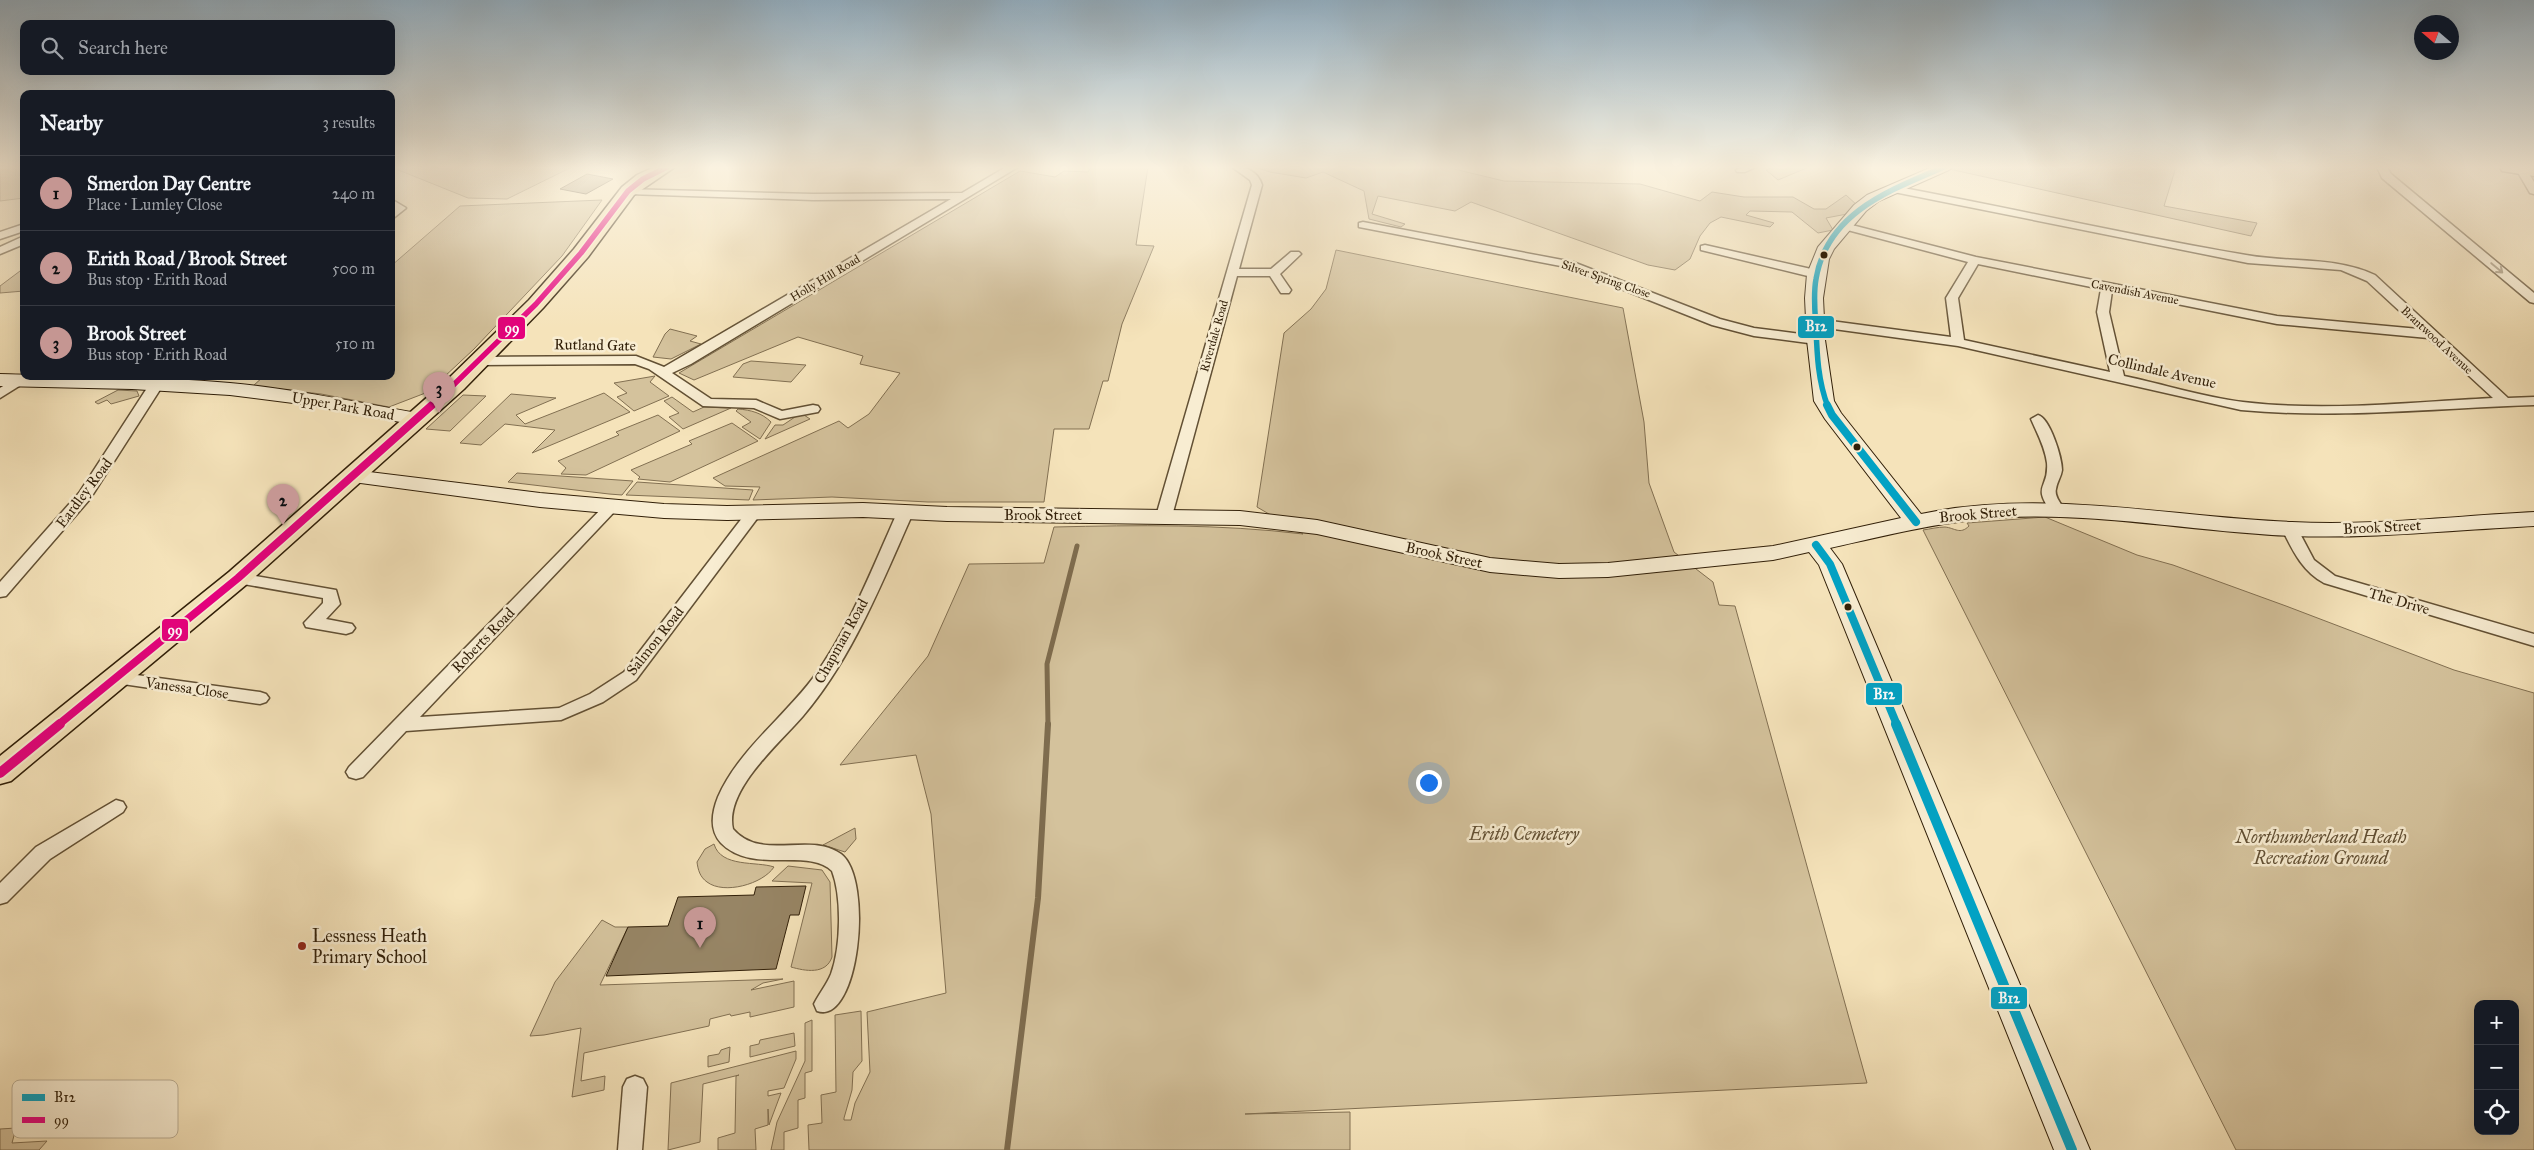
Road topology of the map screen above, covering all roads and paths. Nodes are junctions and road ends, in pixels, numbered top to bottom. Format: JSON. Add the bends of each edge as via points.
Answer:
{"nodes":[{"id":1,"x":604,"y":221,"type":"edge"},
{"id":2,"x":922,"y":221,"type":"edge"},
{"id":3,"x":1247,"y":221,"type":"edge"},
{"id":4,"x":1849,"y":221,"type":"edge"},
{"id":5,"x":2053,"y":221,"type":"edge"},
{"id":6,"x":2440,"y":221,"type":"edge"},
{"id":7,"x":1363,"y":225,"type":"dead end"},
{"id":8,"x":1844,"y":226,"type":"junction"},
{"id":9,"x":20,"y":228,"type":"edge"},
{"id":10,"x":0,"y":236,"type":"edge"},
{"id":11,"x":20,"y":241,"type":"edge"},
{"id":12,"x":1705,"y":248,"type":"dead end"},
{"id":13,"x":0,"y":251,"type":"edge"},
{"id":14,"x":1295,"y":254,"type":"dead end"},
{"id":15,"x":1975,"y":260,"type":"junction"},
{"id":16,"x":1232,"y":272,"type":"junction"},
{"id":17,"x":1274,"y":273,"type":"junction"},
{"id":18,"x":1816,"y":274,"type":"junction"},
{"id":19,"x":2107,"y":287,"type":"junction"},
{"id":20,"x":1285,"y":290,"type":"dead end"},
{"id":21,"x":2534,"y":298,"type":"edge"},
{"id":22,"x":1816,"y":332,"type":"junction"},
{"id":23,"x":2430,"y":334,"type":"junction"},
{"id":24,"x":1958,"y":342,"type":"junction"},
{"id":25,"x":480,"y":361,"type":"junction"},
{"id":26,"x":663,"y":372,"type":"junction"},
{"id":27,"x":2118,"y":377,"type":"junction"},
{"id":28,"x":10,"y":380,"type":"edge"},
{"id":29,"x":121,"y":380,"type":"edge"},
{"id":30,"x":156,"y":385,"type":"junction"},
{"id":31,"x":0,"y":394,"type":"edge"},
{"id":32,"x":2534,"y":401,"type":"edge"},
{"id":33,"x":2504,"y":402,"type":"junction"},
{"id":34,"x":813,"y":409,"type":"dead end"},
{"id":35,"x":417,"y":419,"type":"junction"},
{"id":36,"x":2038,"y":419,"type":"dead end"},
{"id":37,"x":353,"y":476,"type":"junction"},
{"id":38,"x":611,"y":507,"type":"junction"},
{"id":39,"x":2057,"y":510,"type":"junction"},
{"id":40,"x":754,"y":512,"type":"junction"},
{"id":41,"x":905,"y":513,"type":"junction"},
{"id":42,"x":1164,"y":516,"type":"junction"},
{"id":43,"x":2534,"y":519,"type":"edge"},
{"id":44,"x":1916,"y":522,"type":"junction"},
{"id":45,"x":2290,"y":529,"type":"junction"},
{"id":46,"x":1816,"y":545,"type":"junction"},
{"id":47,"x":238,"y":578,"type":"junction"},
{"id":48,"x":0,"y":592,"type":"edge"},
{"id":49,"x":346,"y":628,"type":"dead end"},
{"id":50,"x":2534,"y":640,"type":"edge"},
{"id":51,"x":114,"y":678,"type":"junction"},
{"id":52,"x":260,"y":698,"type":"dead end"},
{"id":53,"x":401,"y":726,"type":"junction"},
{"id":54,"x":356,"y":772,"type":"dead end"},
{"id":55,"x":0,"y":773,"type":"edge"},
{"id":56,"x":116,"y":807,"type":"dead end"},
{"id":57,"x":0,"y":896,"type":"edge"},
{"id":58,"x":825,"y":1004,"type":"dead end"},
{"id":59,"x":635,"y":1087,"type":"dead end"},
{"id":60,"x":630,"y":1150,"type":"edge"},
{"id":61,"x":2072,"y":1150,"type":"edge"}],
"edges":[{"from":1,"to":25,"type":"main road","via":[[562,274]]},
{"from":2,"to":26,"type":"street","name":"Holly Hill Road"},
{"from":3,"to":16,"type":"street","name":"Riverdale Road"},
{"from":4,"to":8,"type":"street"},
{"from":5,"to":23,"type":"street","name":"Brantwood Avenue","via":[[2250,260],[2344,267],[2371,278]]},
{"from":6,"to":21,"type":"street","one_way":true},
{"from":7,"to":22,"type":"street","name":"Silver Spring Close","via":[[1569,264],[1716,322],[1754,332]]},
{"from":8,"to":15,"type":"street","name":"Cavendish Avenue"},
{"from":8,"to":18,"type":"street","via":[[1826,247]]},
{"from":9,"to":10,"type":"street"},
{"from":11,"to":13,"type":"street"},
{"from":12,"to":18,"type":"street"},
{"from":14,"to":17,"type":"street"},
{"from":15,"to":19,"type":"street","name":"Cavendish Avenue"},
{"from":15,"to":24,"type":"street","via":[[1952,298]]},
{"from":16,"to":17,"type":"street"},
{"from":16,"to":42,"type":"street","name":"Riverdale Road"},
{"from":17,"to":20,"type":"street"},
{"from":18,"to":22,"type":"street"},
{"from":19,"to":23,"type":"street","name":"Cavendish Avenue","via":[[2277,320]]},
{"from":19,"to":27,"type":"street","via":[[2103,312]]},
{"from":22,"to":24,"type":"street","name":"Collindale Avenue"},
{"from":22,"to":44,"type":"street","via":[[1824,402]]},
{"from":23,"to":33,"type":"street","name":"Brantwood Avenue"},
{"from":24,"to":27,"type":"street","name":"Collindale Avenue"},
{"from":25,"to":26,"type":"street","name":"Rutland Gate","via":[[627,360],[644,362]]},
{"from":25,"to":35,"type":"main road"},
{"from":26,"to":34,"type":"street","name":"Rutland Gate","via":[[708,403],[756,404],[780,415]]},
{"from":27,"to":33,"type":"street","name":"Collindale Avenue","via":[[2266,409],[2333,410]]},
{"from":28,"to":29,"type":"street","name":"Upper Park Road"},
{"from":28,"to":31,"type":"street"},
{"from":29,"to":30,"type":"street","name":"Upper Park Road"},
{"from":30,"to":35,"type":"street","name":"Upper Park Road","via":[[270,394]]},
{"from":30,"to":48,"type":"street","name":"Eardley Road","via":[[85,496]]},
{"from":32,"to":33,"type":"street","name":"Collindale Avenue"},
{"from":35,"to":37,"type":"main road"},
{"from":36,"to":39,"type":"street","via":[[2055,462],[2054,480],[2048,489]]},
{"from":37,"to":38,"type":"street","name":"Brook Street"},
{"from":37,"to":47,"type":"main road"},
{"from":38,"to":40,"type":"street","name":"Brook Street"},
{"from":38,"to":53,"type":"street","name":"Roberts Road"},
{"from":39,"to":44,"type":"street","name":"Brook Street","via":[[1976,512]]},
{"from":39,"to":45,"type":"street","name":"Brook Street"},
{"from":40,"to":41,"type":"street","name":"Brook Street","via":[[863,510]]},
{"from":40,"to":53,"type":"street","name":"Salmon Road","via":[[630,676],[614,688],[561,714]]},
{"from":41,"to":42,"type":"street","name":"Brook Street"},
{"from":41,"to":58,"type":"street","name":"Chapman Road","via":[[834,661],[804,703],[736,778],[723,806],[722,828],[728,837],[745,849],[756,853],[823,855],[834,859],[842,868],[848,939],[841,975]]},
{"from":42,"to":46,"type":"street","name":"Brook Street","via":[[1240,518],[1308,525],[1490,565],[1560,572],[1717,560]]},
{"from":43,"to":45,"type":"street","name":"Brook Street","via":[[2329,530]]},
{"from":44,"to":46,"type":"street","name":"Brook Street"},
{"from":45,"to":50,"type":"street","name":"The Drive","via":[[2309,566],[2322,577]]},
{"from":46,"to":61,"type":"street","via":[[1830,564]]},
{"from":47,"to":49,"type":"street","via":[[330,594],[332,604],[312,623]]},
{"from":47,"to":51,"type":"main road"},
{"from":51,"to":52,"type":"street","name":"Vanessa Close"},
{"from":51,"to":55,"type":"main road"},
{"from":53,"to":54,"type":"street","name":"Roberts Road"},
{"from":56,"to":57,"type":"street","via":[[43,854]]},
{"from":59,"to":60,"type":"street"}]}
